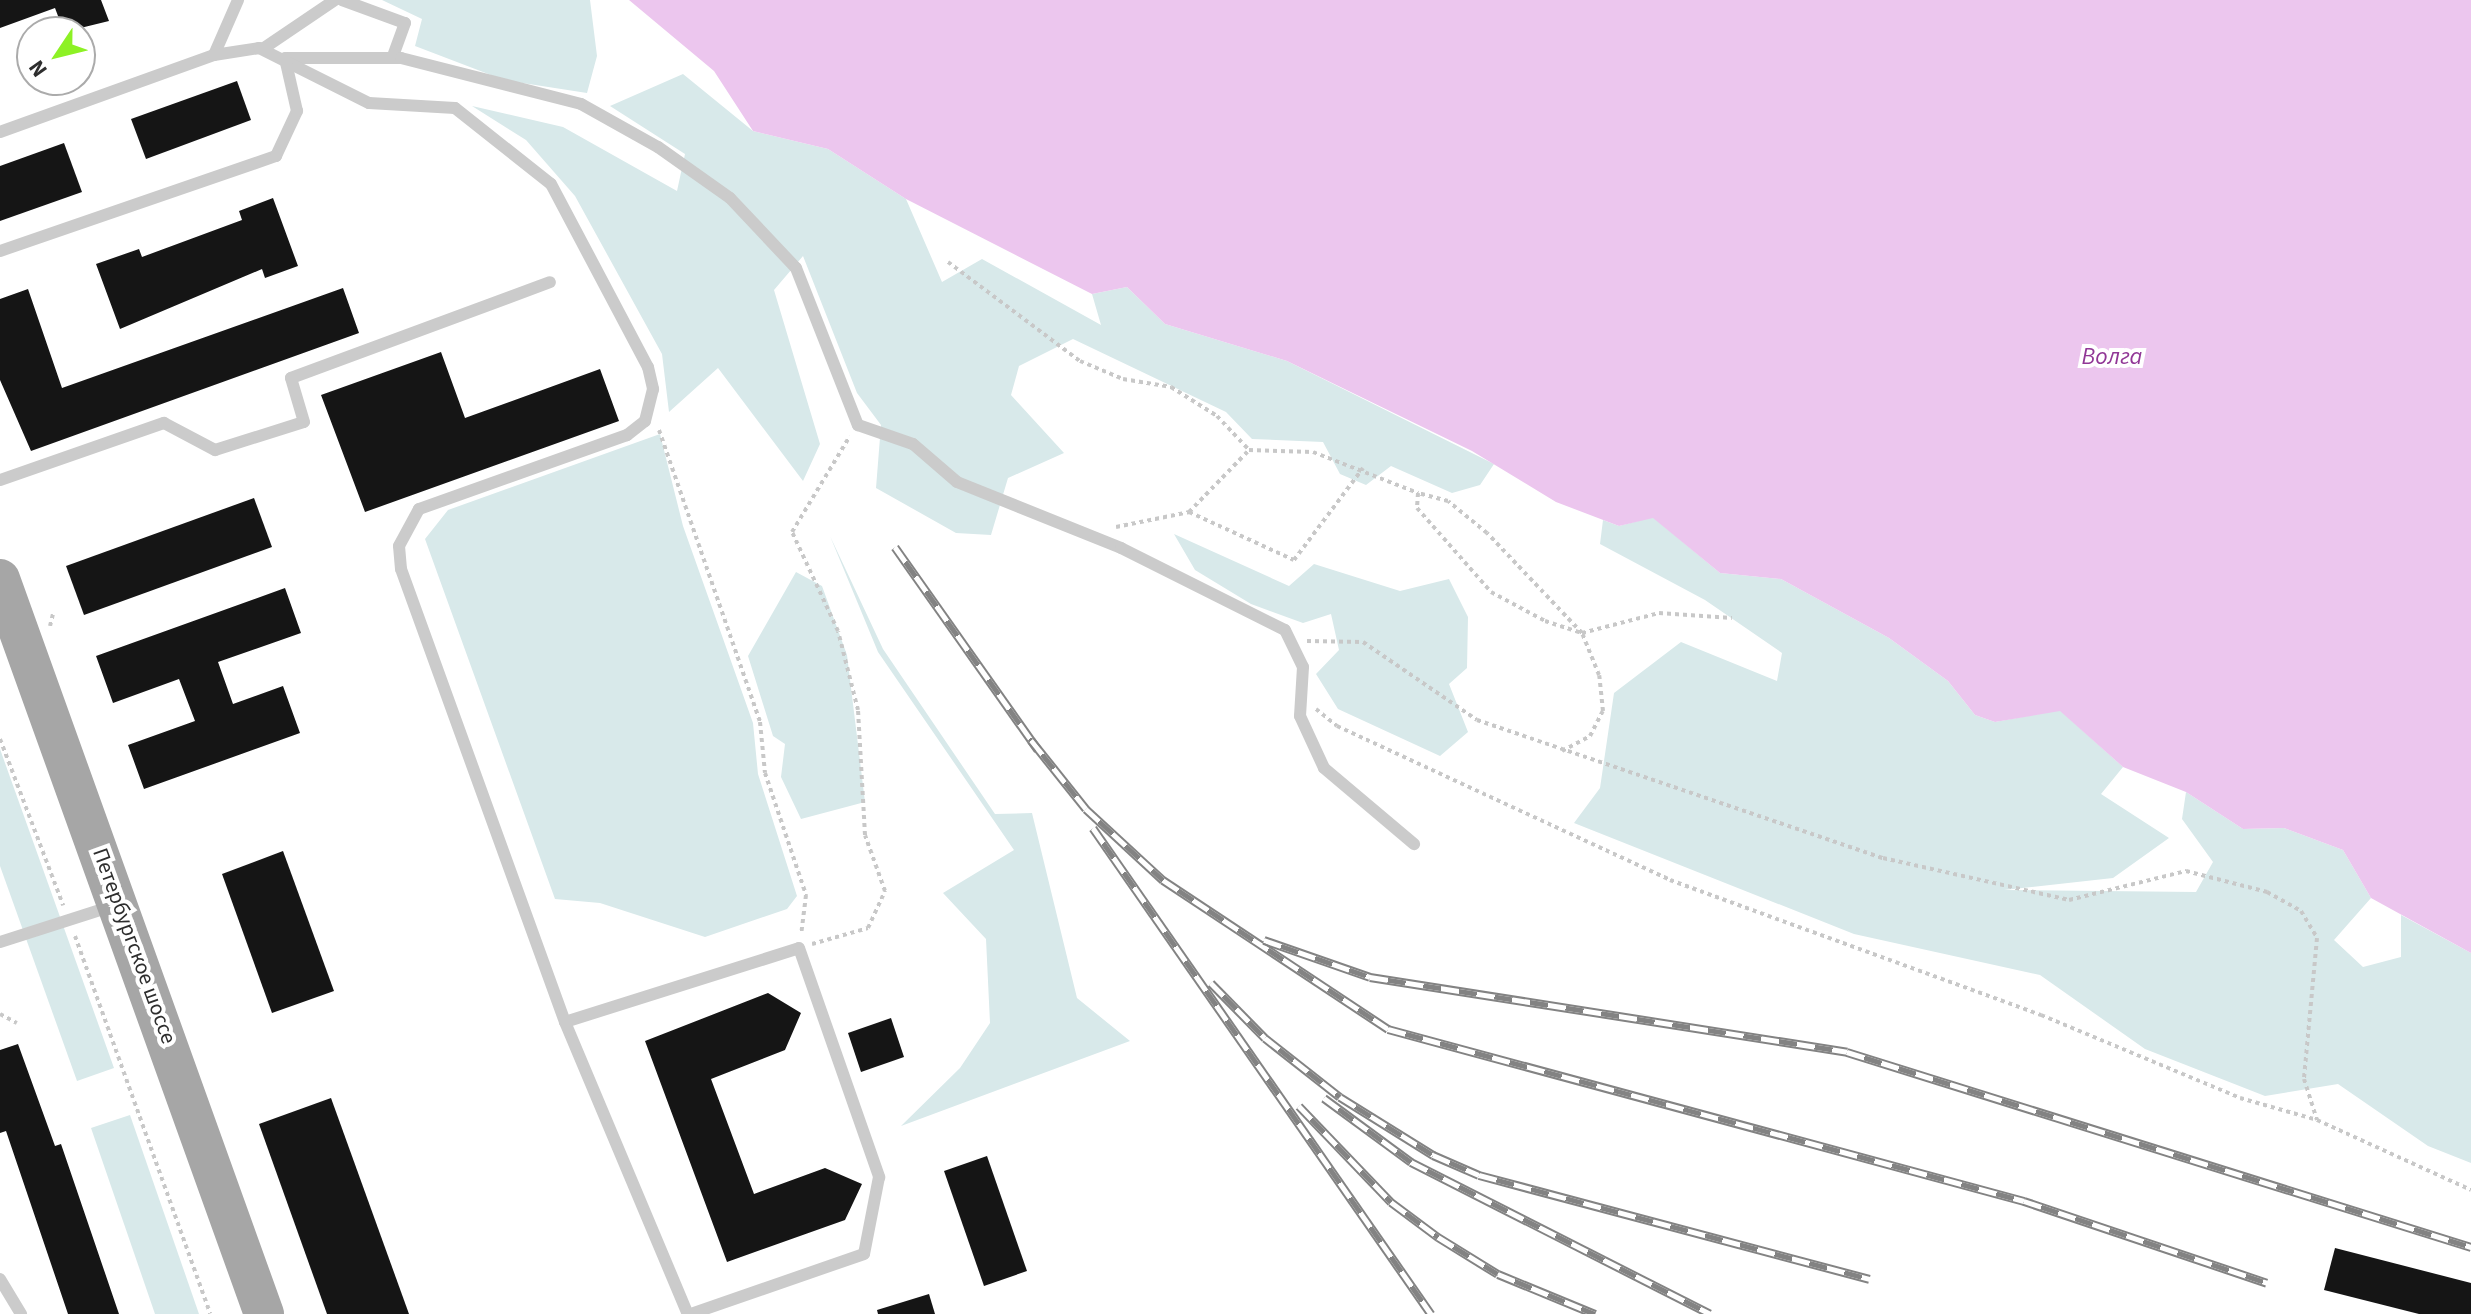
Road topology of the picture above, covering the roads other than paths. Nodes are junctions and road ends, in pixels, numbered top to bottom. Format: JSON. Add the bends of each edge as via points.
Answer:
{"nodes":[{"id":1,"x":238,"y":0,"type":"edge"},
{"id":2,"x":335,"y":0,"type":"edge"},
{"id":3,"x":342,"y":0,"type":"edge"},
{"id":4,"x":264,"y":48,"type":"junction"},
{"id":5,"x":214,"y":55,"type":"junction"},
{"id":6,"x":285,"y":58,"type":"junction"},
{"id":7,"x":392,"y":58,"type":"junction"},
{"id":8,"x":0,"y":132,"type":"edge"},
{"id":9,"x":0,"y":251,"type":"edge"},
{"id":10,"x":550,"y":282,"type":"dead end"},
{"id":11,"x":0,"y":480,"type":"edge"},
{"id":12,"x":0,"y":579,"type":"edge"},
{"id":13,"x":0,"y":637,"type":"edge"},
{"id":14,"x":1414,"y":844,"type":"dead end"},
{"id":15,"x":84,"y":913,"type":"junction"},
{"id":16,"x":0,"y":942,"type":"edge"},
{"id":17,"x":565,"y":1022,"type":"junction"},
{"id":18,"x":0,"y":1279,"type":"edge"},
{"id":19,"x":16,"y":1313,"type":"edge"},
{"id":20,"x":242,"y":1314,"type":"edge"},
{"id":21,"x":264,"y":1314,"type":"edge"},
{"id":22,"x":690,"y":1314,"type":"edge"}],
"edges":[{"from":1,"to":5,"type":"lane"},
{"from":2,"to":4,"type":"lane"},
{"from":3,"to":7,"type":"lane","via":[[405,23]]},
{"from":4,"to":5,"type":"lane"},
{"from":4,"to":6,"type":"lane"},
{"from":5,"to":8,"type":"lane"},
{"from":6,"to":7,"type":"lane"},
{"from":6,"to":9,"type":"lane","via":[[297,111],[276,156]]},
{"from":6,"to":17,"type":"lane","via":[[369,103],[455,108],[551,184],[648,367],[651,405],[627,435],[419,509],[399,546],[401,569]]},
{"from":7,"to":14,"type":"lane","via":[[581,104],[730,198],[796,268],[858,425],[913,444],[957,482],[1121,548],[1285,630],[1297,643],[1300,716],[1324,768]]},
{"from":10,"to":11,"type":"lane","via":[[291,378],[304,422],[215,450],[164,423]]},
{"from":12,"to":21,"type":"main road","name":"Петербургское шоссе"},
{"from":13,"to":15,"type":"main road","name":"Петербургское шоссе"},
{"from":15,"to":16,"type":"lane"},
{"from":15,"to":20,"type":"main road","name":"Петербургское шоссе"},
{"from":17,"to":22,"type":"lane"},
{"from":17,"to":22,"type":"lane","via":[[799,948],[879,1177],[864,1254]]},
{"from":18,"to":19,"type":"lane"}]}
